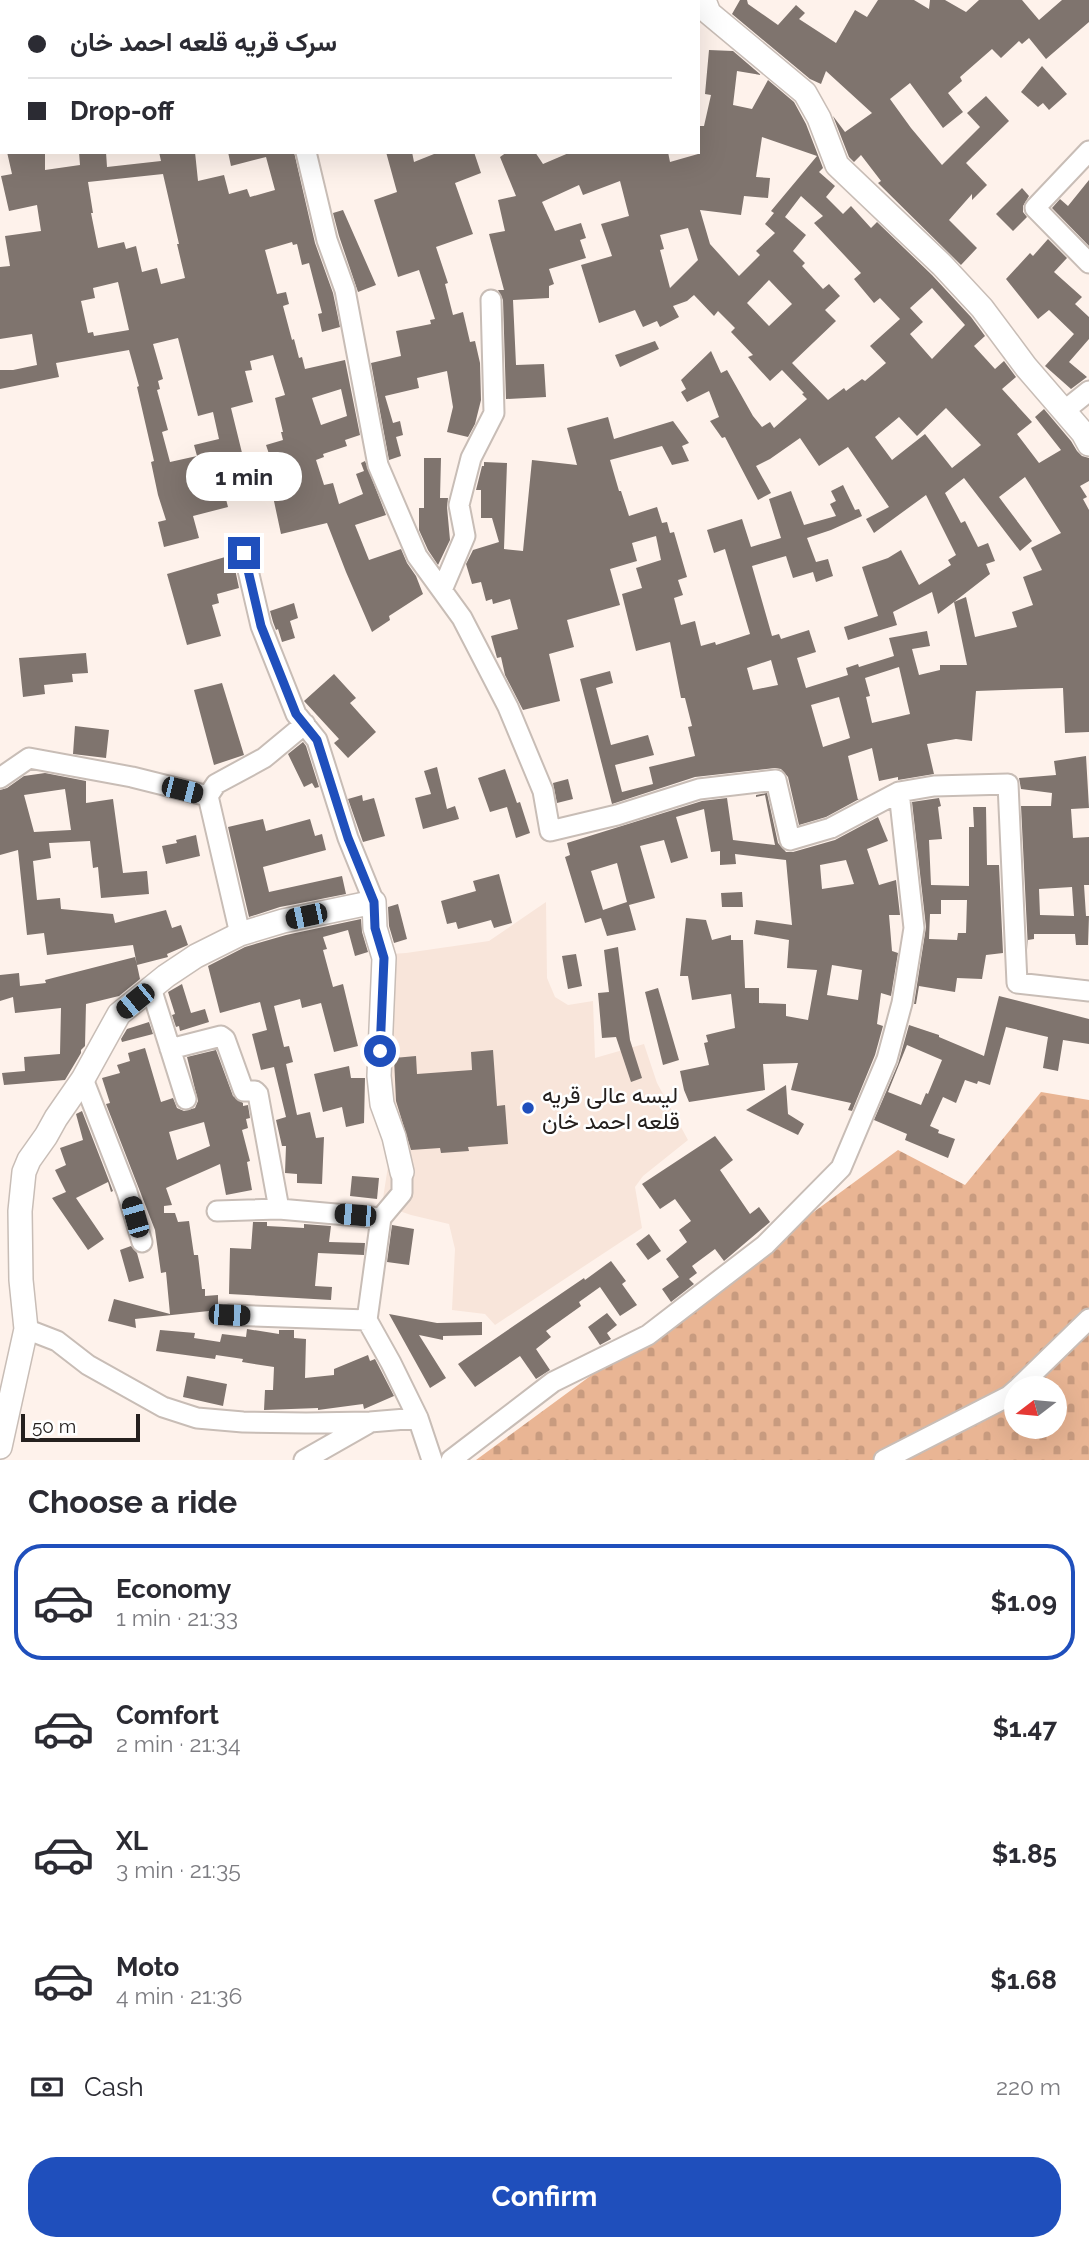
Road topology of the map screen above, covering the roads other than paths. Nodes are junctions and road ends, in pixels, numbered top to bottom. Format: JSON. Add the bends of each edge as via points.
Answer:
{"nodes":[{"id":1,"x":704,"y":0,"type":"edge"},
{"id":2,"x":1089,"y":151,"type":"edge"},
{"id":3,"x":306,"y":154,"type":"edge"},
{"id":4,"x":1089,"y":263,"type":"edge"},
{"id":5,"x":491,"y":300,"type":"dead end"},
{"id":6,"x":1089,"y":391,"type":"edge"},
{"id":7,"x":1064,"y":411,"type":"junction"},
{"id":8,"x":1089,"y":444,"type":"edge"},
{"id":9,"x":244,"y":553,"type":"dead end"},
{"id":10,"x":442,"y":590,"type":"junction"},
{"id":11,"x":304,"y":724,"type":"junction"},
{"id":12,"x":0,"y":778,"type":"edge"},
{"id":13,"x":899,"y":792,"type":"junction"},
{"id":14,"x":208,"y":796,"type":"junction"},
{"id":15,"x":374,"y":902,"type":"junction"},
{"id":16,"x":240,"y":934,"type":"junction"},
{"id":17,"x":151,"y":988,"type":"junction"},
{"id":18,"x":1089,"y":990,"type":"edge"},
{"id":19,"x":170,"y":1049,"type":"junction"},
{"id":20,"x":83,"y":1079,"type":"junction"},
{"id":21,"x":186,"y":1099,"type":"dead end"},
{"id":22,"x":401,"y":1172,"type":"joint"},
{"id":23,"x":279,"y":1209,"type":"junction"},
{"id":24,"x":217,"y":1211,"type":"dead end"},
{"id":25,"x":381,"y":1218,"type":"junction"},
{"id":26,"x":142,"y":1242,"type":"dead end"},
{"id":27,"x":229,"y":1315,"type":"dead end"},
{"id":28,"x":1089,"y":1319,"type":"edge"},
{"id":29,"x":367,"y":1321,"type":"junction"},
{"id":30,"x":26,"y":1329,"type":"junction"},
{"id":31,"x":1031,"y":1376,"type":"edge"},
{"id":32,"x":1004,"y":1399,"type":"edge"},
{"id":33,"x":418,"y":1418,"type":"junction"},
{"id":34,"x":370,"y":1422,"type":"junction"},
{"id":35,"x":0,"y":1447,"type":"edge"},
{"id":36,"x":304,"y":1460,"type":"edge"},
{"id":37,"x":432,"y":1460,"type":"edge"},
{"id":38,"x":451,"y":1460,"type":"edge"},
{"id":39,"x":884,"y":1460,"type":"edge"}],
"edges":[{"from":1,"to":7,"type":"street","via":[[709,13],[805,93],[837,164],[974,299]]},
{"from":2,"to":4,"type":"street","via":[[1035,208]]},
{"from":3,"to":10,"type":"street","via":[[327,240],[345,290],[378,465],[417,555]]},
{"from":5,"to":10,"type":"street","via":[[494,413],[471,458],[459,505],[465,536]]},
{"from":6,"to":7,"type":"street"},
{"from":7,"to":8,"type":"street"},
{"from":9,"to":11,"type":"street","via":[[261,626]]},
{"from":10,"to":13,"type":"street","via":[[462,618],[508,707],[543,791],[550,831],[699,789],[776,780],[790,841],[831,828]]},
{"from":11,"to":14,"type":"street","via":[[264,758],[216,784]]},
{"from":11,"to":15,"type":"street","via":[[317,740]]},
{"from":12,"to":14,"type":"street","via":[[29,758],[132,776]]},
{"from":13,"to":18,"type":"street","via":[[1008,783],[1017,983]]},
{"from":13,"to":38,"type":"street","via":[[914,928],[887,1059],[841,1168],[765,1245],[648,1335],[553,1382]]},
{"from":14,"to":16,"type":"street"},
{"from":15,"to":16,"type":"street"},
{"from":15,"to":22,"type":"street","via":[[375,928],[384,958],[379,1076]]},
{"from":16,"to":17,"type":"street","via":[[196,956]]},
{"from":17,"to":19,"type":"street"},
{"from":17,"to":20,"type":"street","via":[[119,1014]]},
{"from":19,"to":21,"type":"street"},
{"from":19,"to":23,"type":"street","via":[[221,1036],[225,1039],[244,1091],[258,1094]]},
{"from":20,"to":26,"type":"street"},
{"from":20,"to":30,"type":"street","via":[[24,1172],[20,1211]]},
{"from":22,"to":25,"type":"street","via":[[402,1193]]},
{"from":23,"to":24,"type":"street"},
{"from":23,"to":25,"type":"street"},
{"from":25,"to":29,"type":"street"},
{"from":27,"to":29,"type":"street"},
{"from":28,"to":31,"type":"street"},
{"from":29,"to":33,"type":"street"},
{"from":30,"to":34,"type":"street","via":[[57,1341],[131,1391],[197,1418]]},
{"from":30,"to":35,"type":"street"},
{"from":32,"to":39,"type":"street"},
{"from":33,"to":34,"type":"street"},
{"from":33,"to":37,"type":"street"},
{"from":34,"to":36,"type":"street"}]}
